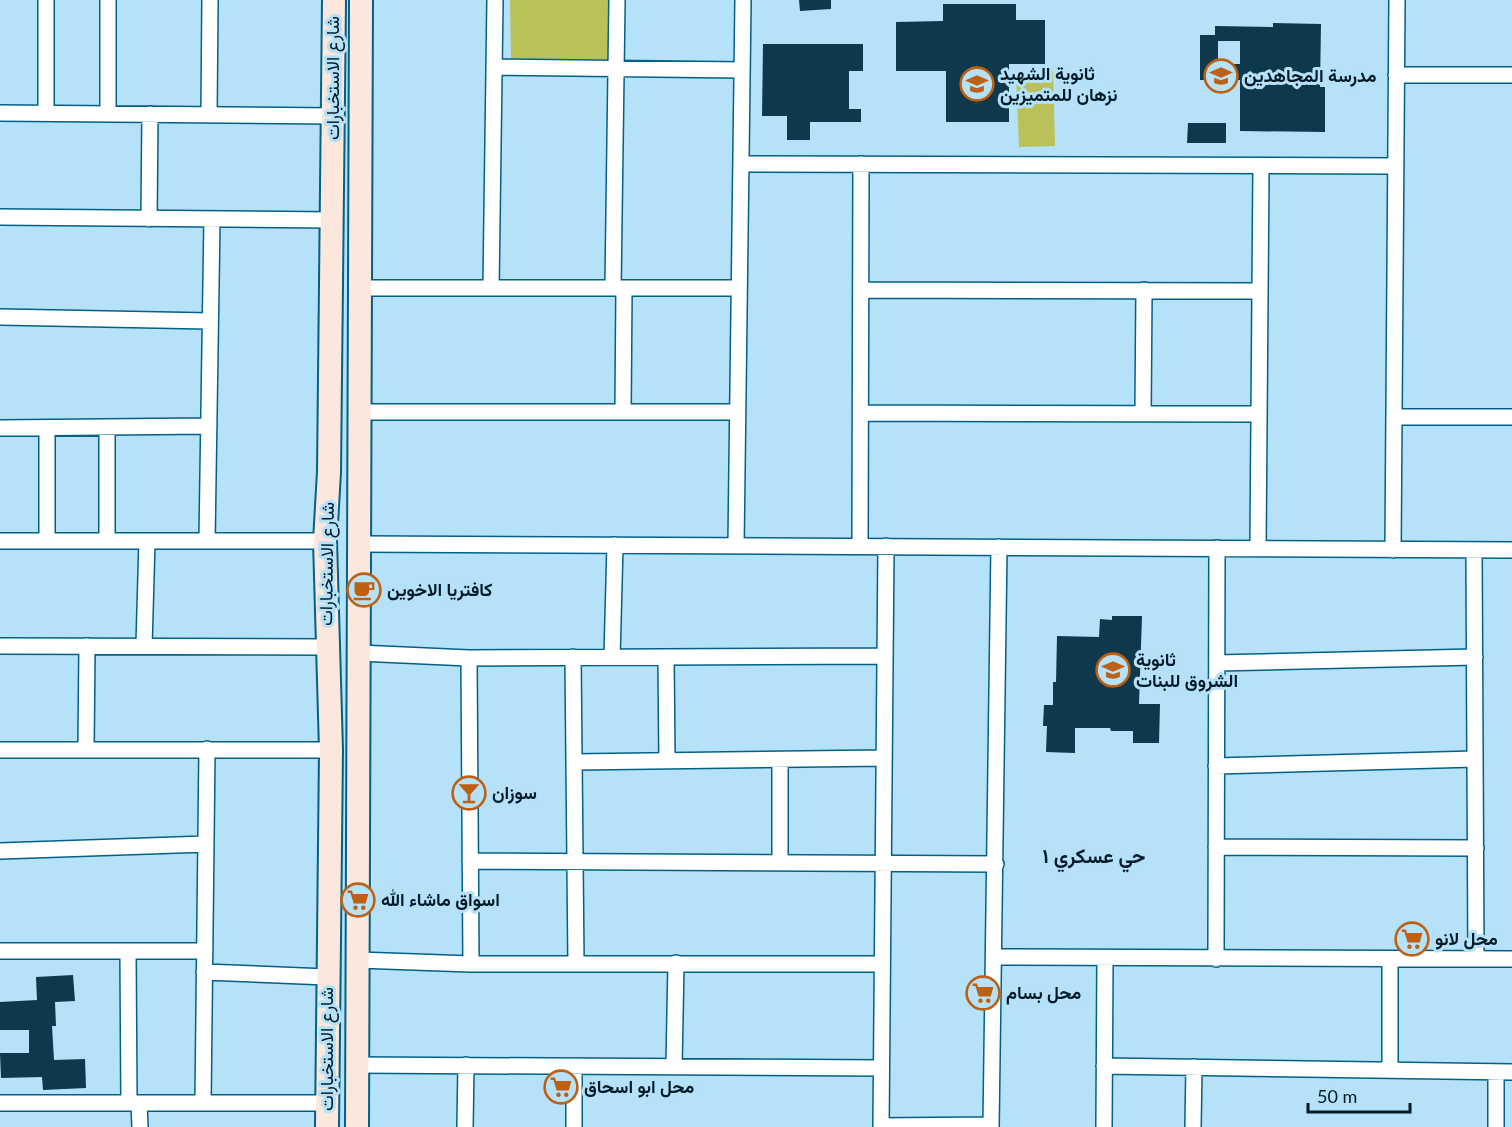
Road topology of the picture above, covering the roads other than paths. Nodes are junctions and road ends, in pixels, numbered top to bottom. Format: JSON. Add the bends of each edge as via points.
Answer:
{"nodes":[{"id":1,"x":46,"y":0,"type":"edge"},
{"id":2,"x":108,"y":0,"type":"edge"},
{"id":3,"x":210,"y":0,"type":"edge"},
{"id":4,"x":334,"y":0,"type":"edge"},
{"id":5,"x":361,"y":0,"type":"edge"},
{"id":6,"x":495,"y":0,"type":"edge"},
{"id":7,"x":617,"y":0,"type":"edge"},
{"id":8,"x":743,"y":0,"type":"edge"},
{"id":9,"x":1397,"y":0,"type":"edge"},
{"id":10,"x":494,"y":67,"type":"junction"},
{"id":11,"x":616,"y":68,"type":"junction"},
{"id":12,"x":742,"y":70,"type":"junction"},
{"id":13,"x":1396,"y":75,"type":"junction"},
{"id":14,"x":1512,"y":75,"type":"edge"},
{"id":15,"x":0,"y":113,"type":"edge"},
{"id":16,"x":46,"y":113,"type":"junction"},
{"id":17,"x":108,"y":114,"type":"junction"},
{"id":18,"x":150,"y":114,"type":"junction"},
{"id":19,"x":209,"y":114,"type":"junction"},
{"id":20,"x":333,"y":116,"type":"junction"},
{"id":21,"x":741,"y":164,"type":"junction"},
{"id":22,"x":861,"y":164,"type":"junction"},
{"id":23,"x":1395,"y":166,"type":"junction"},
{"id":24,"x":1261,"y":167,"type":"junction"},
{"id":25,"x":0,"y":217,"type":"edge"},
{"id":26,"x":149,"y":219,"type":"junction"},
{"id":27,"x":212,"y":219,"type":"junction"},
{"id":28,"x":332,"y":220,"type":"junction"},
{"id":29,"x":359,"y":288,"type":"junction"},
{"id":30,"x":491,"y":288,"type":"junction"},
{"id":31,"x":619,"y":288,"type":"junction"},
{"id":32,"x":739,"y":288,"type":"junction"},
{"id":33,"x":861,"y":290,"type":"junction"},
{"id":34,"x":1144,"y":290,"type":"junction"},
{"id":35,"x":1260,"y":291,"type":"junction"},
{"id":36,"x":0,"y":317,"type":"edge"},
{"id":37,"x":210,"y":321,"type":"junction"},
{"id":38,"x":358,"y":412,"type":"junction"},
{"id":39,"x":623,"y":412,"type":"junction"},
{"id":40,"x":737,"y":412,"type":"junction"},
{"id":41,"x":861,"y":413,"type":"junction"},
{"id":42,"x":1143,"y":414,"type":"junction"},
{"id":43,"x":1259,"y":414,"type":"junction"},
{"id":44,"x":1394,"y":417,"type":"junction"},
{"id":45,"x":1512,"y":417,"type":"edge"},
{"id":46,"x":209,"y":426,"type":"junction"},
{"id":47,"x":107,"y":427,"type":"junction"},
{"id":48,"x":0,"y":428,"type":"edge"},
{"id":49,"x":46,"y":428,"type":"junction"},
{"id":50,"x":358,"y":471,"type":"junction"},
{"id":51,"x":329,"y":472,"type":"junction"},
{"id":52,"x":0,"y":541,"type":"edge"},
{"id":53,"x":47,"y":541,"type":"junction"},
{"id":54,"x":107,"y":541,"type":"junction"},
{"id":55,"x":147,"y":541,"type":"junction"},
{"id":56,"x":207,"y":541,"type":"junction"},
{"id":57,"x":325,"y":541,"type":"junction"},
{"id":58,"x":358,"y":544,"type":"junction"},
{"id":59,"x":615,"y":545,"type":"junction"},
{"id":60,"x":736,"y":546,"type":"junction"},
{"id":61,"x":861,"y":546,"type":"junction"},
{"id":62,"x":886,"y":546,"type":"junction"},
{"id":63,"x":999,"y":547,"type":"junction"},
{"id":64,"x":1258,"y":547,"type":"junction"},
{"id":65,"x":1217,"y":548,"type":"junction"},
{"id":66,"x":1393,"y":550,"type":"junction"},
{"id":67,"x":1474,"y":550,"type":"junction"},
{"id":68,"x":1512,"y":550,"type":"edge"},
{"id":69,"x":0,"y":646,"type":"edge"},
{"id":70,"x":87,"y":646,"type":"junction"},
{"id":71,"x":144,"y":646,"type":"junction"},
{"id":72,"x":327,"y":647,"type":"junction"},
{"id":73,"x":359,"y":653,"type":"junction"},
{"id":74,"x":884,"y":656,"type":"junction"},
{"id":75,"x":573,"y":657,"type":"junction"},
{"id":76,"x":612,"y":657,"type":"junction"},
{"id":77,"x":666,"y":657,"type":"junction"},
{"id":78,"x":1475,"y":657,"type":"junction"},
{"id":79,"x":470,"y":658,"type":"junction"},
{"id":80,"x":1217,"y":663,"type":"junction"},
{"id":81,"x":86,"y":749,"type":"junction"},
{"id":82,"x":207,"y":749,"type":"junction"},
{"id":83,"x":0,"y":750,"type":"edge"},
{"id":84,"x":331,"y":750,"type":"junction"},
{"id":85,"x":884,"y":758,"type":"junction"},
{"id":86,"x":1475,"y":759,"type":"junction"},
{"id":87,"x":780,"y":760,"type":"junction"},
{"id":88,"x":668,"y":761,"type":"junction"},
{"id":89,"x":574,"y":762,"type":"junction"},
{"id":90,"x":1216,"y":766,"type":"junction"},
{"id":91,"x":206,"y":844,"type":"junction"},
{"id":92,"x":1216,"y":847,"type":"junction"},
{"id":93,"x":1476,"y":848,"type":"junction"},
{"id":94,"x":0,"y":850,"type":"edge"},
{"id":95,"x":471,"y":861,"type":"junction"},
{"id":96,"x":575,"y":862,"type":"junction"},
{"id":97,"x":780,"y":863,"type":"junction"},
{"id":98,"x":883,"y":863,"type":"junction"},
{"id":99,"x":996,"y":864,"type":"junction"},
{"id":100,"x":0,"y":951,"type":"edge"},
{"id":101,"x":128,"y":951,"type":"junction"},
{"id":102,"x":205,"y":951,"type":"junction"},
{"id":103,"x":994,"y":957,"type":"junction"},
{"id":104,"x":1105,"y":958,"type":"junction"},
{"id":105,"x":1216,"y":959,"type":"junction"},
{"id":106,"x":1390,"y":959,"type":"junction"},
{"id":107,"x":1476,"y":959,"type":"junction"},
{"id":108,"x":1512,"y":959,"type":"edge"},
{"id":109,"x":358,"y":960,"type":"junction"},
{"id":110,"x":676,"y":963,"type":"junction"},
{"id":111,"x":471,"y":964,"type":"junction"},
{"id":112,"x":576,"y":964,"type":"junction"},
{"id":113,"x":882,"y":964,"type":"junction"},
{"id":114,"x":204,"y":972,"type":"junction"},
{"id":115,"x":327,"y":977,"type":"junction"},
{"id":116,"x":357,"y":1065,"type":"junction"},
{"id":117,"x":466,"y":1065,"type":"junction"},
{"id":118,"x":574,"y":1066,"type":"junction"},
{"id":119,"x":1104,"y":1066,"type":"junction"},
{"id":120,"x":674,"y":1067,"type":"junction"},
{"id":121,"x":1194,"y":1067,"type":"junction"},
{"id":122,"x":881,"y":1068,"type":"junction"},
{"id":123,"x":1390,"y":1070,"type":"junction"},
{"id":124,"x":1504,"y":1072,"type":"edge"},
{"id":125,"x":0,"y":1103,"type":"edge"},
{"id":126,"x":134,"y":1103,"type":"junction"},
{"id":127,"x":203,"y":1103,"type":"junction"},
{"id":128,"x":326,"y":1103,"type":"junction"},
{"id":129,"x":881,"y":1126,"type":"edge"},
{"id":130,"x":991,"y":1126,"type":"edge"},
{"id":131,"x":140,"y":1127,"type":"edge"},
{"id":132,"x":327,"y":1127,"type":"edge"},
{"id":133,"x":357,"y":1127,"type":"edge"},
{"id":134,"x":465,"y":1127,"type":"edge"},
{"id":135,"x":574,"y":1127,"type":"edge"},
{"id":136,"x":1104,"y":1127,"type":"edge"},
{"id":137,"x":1193,"y":1127,"type":"edge"},
{"id":138,"x":1497,"y":1127,"type":"edge"}],
"edges":[{"from":1,"to":16,"type":"street"},
{"from":2,"to":17,"type":"street"},
{"from":3,"to":19,"type":"street"},
{"from":4,"to":20,"type":"main road","name":"شارع الاستخبارات"},
{"from":5,"to":29,"type":"main road","name":"شارع الاستخبارات"},
{"from":6,"to":10,"type":"street"},
{"from":7,"to":11,"type":"street"},
{"from":8,"to":12,"type":"street"},
{"from":9,"to":13,"type":"street"},
{"from":10,"to":11,"type":"street"},
{"from":10,"to":30,"type":"street"},
{"from":11,"to":12,"type":"street"},
{"from":11,"to":31,"type":"street"},
{"from":12,"to":21,"type":"street"},
{"from":13,"to":14,"type":"street"},
{"from":13,"to":23,"type":"street"},
{"from":15,"to":16,"type":"street"},
{"from":16,"to":17,"type":"street"},
{"from":17,"to":18,"type":"street"},
{"from":18,"to":19,"type":"street"},
{"from":18,"to":26,"type":"street"},
{"from":19,"to":20,"type":"street"},
{"from":20,"to":28,"type":"main road","name":"شارع الاستخبارات"},
{"from":21,"to":22,"type":"street"},
{"from":21,"to":32,"type":"street"},
{"from":22,"to":24,"type":"street"},
{"from":22,"to":33,"type":"street"},
{"from":23,"to":24,"type":"street"},
{"from":23,"to":44,"type":"street"},
{"from":24,"to":35,"type":"street"},
{"from":25,"to":26,"type":"street"},
{"from":26,"to":27,"type":"street"},
{"from":27,"to":28,"type":"street"},
{"from":27,"to":37,"type":"street"},
{"from":28,"to":51,"type":"main road","name":"شارع الاستخبارات"},
{"from":29,"to":30,"type":"street"},
{"from":29,"to":38,"type":"main road","name":"شارع الاستخبارات"},
{"from":30,"to":31,"type":"street"},
{"from":31,"to":32,"type":"street"},
{"from":31,"to":39,"type":"street"},
{"from":32,"to":40,"type":"street"},
{"from":33,"to":34,"type":"street"},
{"from":33,"to":41,"type":"street"},
{"from":34,"to":35,"type":"street"},
{"from":34,"to":42,"type":"street"},
{"from":35,"to":43,"type":"street"},
{"from":36,"to":37,"type":"street"},
{"from":37,"to":46,"type":"street"},
{"from":38,"to":39,"type":"street"},
{"from":38,"to":50,"type":"main road","name":"شارع الاستخبارات"},
{"from":39,"to":40,"type":"street"},
{"from":40,"to":60,"type":"street"},
{"from":41,"to":42,"type":"street"},
{"from":41,"to":61,"type":"street"},
{"from":42,"to":43,"type":"street"},
{"from":43,"to":64,"type":"street"},
{"from":44,"to":45,"type":"street"},
{"from":44,"to":66,"type":"street"},
{"from":46,"to":47,"type":"street"},
{"from":46,"to":56,"type":"street"},
{"from":47,"to":49,"type":"street"},
{"from":47,"to":54,"type":"street"},
{"from":48,"to":49,"type":"street"},
{"from":49,"to":53,"type":"street"},
{"from":50,"to":51,"type":"main road"},
{"from":50,"to":58,"type":"main road","name":"شارع الاستخبارات"},
{"from":51,"to":57,"type":"main road","name":"شارع الاستخبارات"},
{"from":52,"to":53,"type":"street"},
{"from":53,"to":54,"type":"street"},
{"from":54,"to":55,"type":"street"},
{"from":55,"to":56,"type":"street"},
{"from":55,"to":71,"type":"street"},
{"from":56,"to":57,"type":"street"},
{"from":57,"to":72,"type":"main road","name":"شارع الاستخبارات"},
{"from":58,"to":59,"type":"street"},
{"from":58,"to":73,"type":"main road","name":"شارع الاستخبارات"},
{"from":59,"to":60,"type":"street"},
{"from":59,"to":76,"type":"street"},
{"from":60,"to":61,"type":"street"},
{"from":61,"to":62,"type":"street"},
{"from":62,"to":63,"type":"street"},
{"from":62,"to":74,"type":"street"},
{"from":63,"to":65,"type":"street"},
{"from":63,"to":99,"type":"street"},
{"from":64,"to":65,"type":"street"},
{"from":64,"to":66,"type":"street"},
{"from":65,"to":80,"type":"street"},
{"from":66,"to":67,"type":"street"},
{"from":67,"to":68,"type":"street"},
{"from":67,"to":78,"type":"street"},
{"from":69,"to":70,"type":"street"},
{"from":70,"to":71,"type":"street"},
{"from":70,"to":81,"type":"street"},
{"from":71,"to":72,"type":"street"},
{"from":72,"to":84,"type":"main road","name":"شارع الاستخبارات"},
{"from":73,"to":79,"type":"street"},
{"from":73,"to":109,"type":"main road","name":"شارع الاستخبارات"},
{"from":74,"to":77,"type":"street"},
{"from":74,"to":85,"type":"street"},
{"from":75,"to":76,"type":"street"},
{"from":75,"to":79,"type":"street"},
{"from":75,"to":89,"type":"street"},
{"from":76,"to":77,"type":"street"},
{"from":77,"to":88,"type":"street"},
{"from":78,"to":80,"type":"street"},
{"from":78,"to":86,"type":"street"},
{"from":79,"to":95,"type":"street"},
{"from":80,"to":90,"type":"street"},
{"from":81,"to":82,"type":"street"},
{"from":81,"to":83,"type":"street"},
{"from":82,"to":84,"type":"street"},
{"from":82,"to":91,"type":"street"},
{"from":84,"to":115,"type":"main road","name":"شارع الاستخبارات"},
{"from":85,"to":87,"type":"street"},
{"from":85,"to":98,"type":"street"},
{"from":86,"to":90,"type":"street"},
{"from":86,"to":93,"type":"street"},
{"from":87,"to":88,"type":"street"},
{"from":87,"to":97,"type":"street"},
{"from":88,"to":89,"type":"street"},
{"from":89,"to":96,"type":"street"},
{"from":90,"to":92,"type":"street"},
{"from":91,"to":94,"type":"street"},
{"from":91,"to":102,"type":"street"},
{"from":92,"to":93,"type":"street"},
{"from":92,"to":105,"type":"street"},
{"from":93,"to":107,"type":"street"},
{"from":95,"to":96,"type":"street"},
{"from":95,"to":111,"type":"street"},
{"from":96,"to":97,"type":"street"},
{"from":96,"to":112,"type":"street"},
{"from":97,"to":98,"type":"street"},
{"from":98,"to":99,"type":"street"},
{"from":98,"to":113,"type":"street"},
{"from":99,"to":103,"type":"street"},
{"from":100,"to":101,"type":"street"},
{"from":101,"to":102,"type":"street"},
{"from":101,"to":126,"type":"street"},
{"from":102,"to":114,"type":"street"},
{"from":103,"to":104,"type":"street"},
{"from":103,"to":130,"type":"street"},
{"from":104,"to":105,"type":"street"},
{"from":104,"to":119,"type":"street"},
{"from":105,"to":106,"type":"street"},
{"from":106,"to":107,"type":"street"},
{"from":106,"to":123,"type":"street"},
{"from":107,"to":108,"type":"street"},
{"from":109,"to":111,"type":"street"},
{"from":109,"to":116,"type":"main road","name":"شارع الاستخبارات"},
{"from":110,"to":112,"type":"street"},
{"from":110,"to":113,"type":"street"},
{"from":110,"to":120,"type":"street"},
{"from":111,"to":112,"type":"street"},
{"from":113,"to":122,"type":"street"},
{"from":114,"to":115,"type":"street"},
{"from":114,"to":127,"type":"street"},
{"from":115,"to":128,"type":"main road","name":"شارع الاستخبارات"},
{"from":116,"to":117,"type":"street"},
{"from":116,"to":133,"type":"main road","name":"شارع الاستخبارات"},
{"from":117,"to":118,"type":"street"},
{"from":117,"to":134,"type":"street"},
{"from":118,"to":120,"type":"street"},
{"from":118,"to":135,"type":"street"},
{"from":119,"to":121,"type":"street"},
{"from":119,"to":136,"type":"street"},
{"from":120,"to":122,"type":"street"},
{"from":121,"to":123,"type":"street"},
{"from":121,"to":137,"type":"street"},
{"from":122,"to":129,"type":"street"},
{"from":123,"to":124,"type":"street"},
{"from":124,"to":138,"type":"street"},
{"from":125,"to":126,"type":"street"},
{"from":126,"to":127,"type":"street"},
{"from":126,"to":131,"type":"street"},
{"from":127,"to":128,"type":"street"},
{"from":128,"to":132,"type":"main road","name":"شارع الاستخبارات"},
{"from":129,"to":130,"type":"street"}]}
